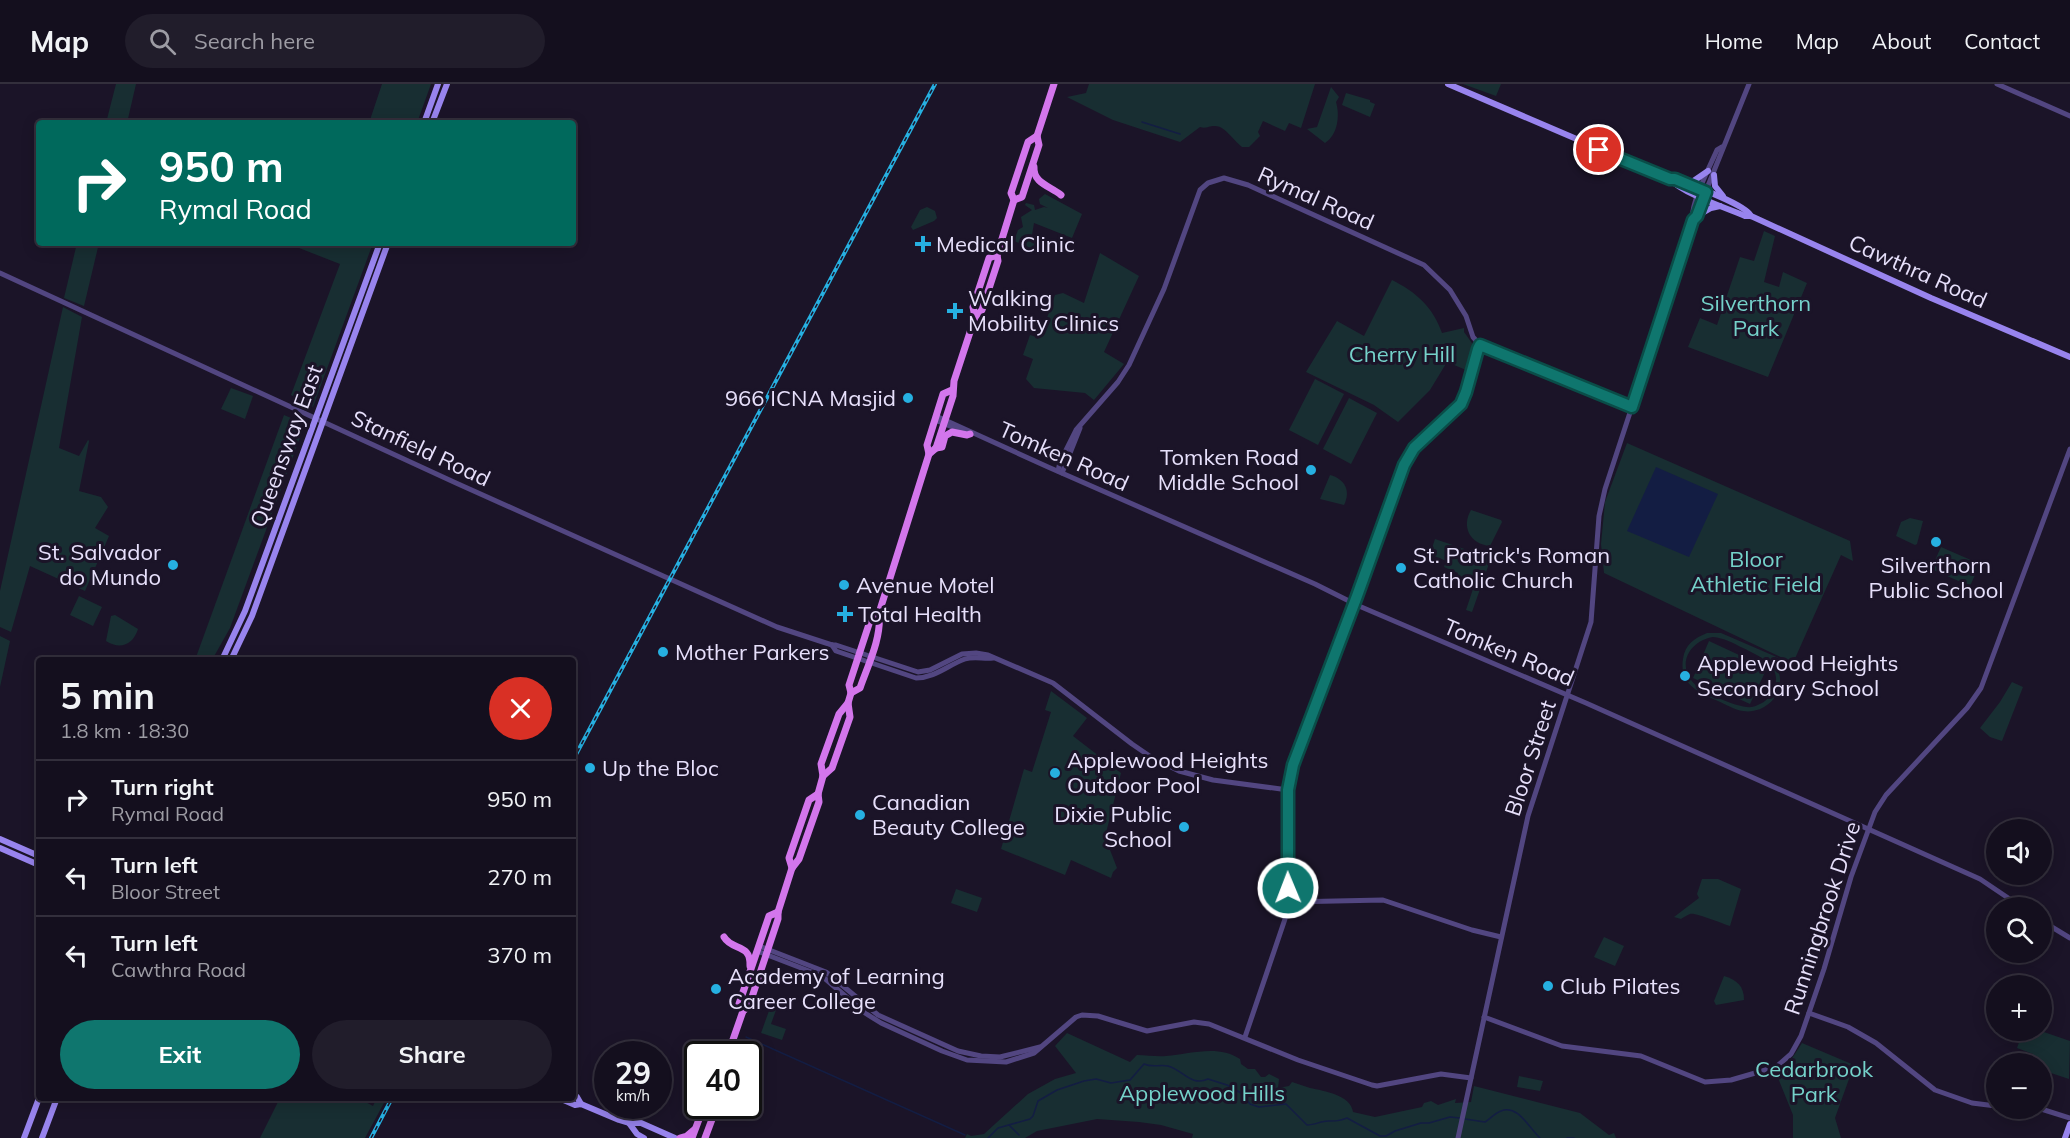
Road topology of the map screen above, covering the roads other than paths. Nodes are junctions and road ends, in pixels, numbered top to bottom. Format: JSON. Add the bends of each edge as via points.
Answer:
{"nodes":[{"id":1,"x":438,"y":84,"type":"edge"},
{"id":2,"x":447,"y":84,"type":"edge"},
{"id":3,"x":1054,"y":84,"type":"edge"},
{"id":4,"x":1448,"y":84,"type":"edge"},
{"id":5,"x":1749,"y":84,"type":"edge"},
{"id":6,"x":1997,"y":84,"type":"edge"},
{"id":7,"x":2070,"y":116,"type":"edge"},
{"id":8,"x":425,"y":120,"type":"edge"},
{"id":9,"x":433,"y":120,"type":"edge"},
{"id":10,"x":1037,"y":136,"type":"junction"},
{"id":11,"x":1035,"y":158,"type":"junction"},
{"id":12,"x":1711,"y":173,"type":"junction"},
{"id":13,"x":1670,"y":179,"type":"junction"},
{"id":14,"x":1686,"y":183,"type":"junction"},
{"id":15,"x":1702,"y":194,"type":"junction"},
{"id":16,"x":1061,"y":195,"type":"dead end"},
{"id":17,"x":1725,"y":199,"type":"junction"},
{"id":18,"x":1014,"y":200,"type":"junction"},
{"id":19,"x":1720,"y":206,"type":"junction"},
{"id":20,"x":1751,"y":216,"type":"junction"},
{"id":21,"x":1695,"y":218,"type":"junction"},
{"id":22,"x":379,"y":246,"type":"edge"},
{"id":23,"x":387,"y":246,"type":"edge"},
{"id":24,"x":0,"y":273,"type":"edge"},
{"id":25,"x":1480,"y":345,"type":"junction"},
{"id":26,"x":2070,"y":357,"type":"edge"},
{"id":27,"x":952,"y":390,"type":"junction"},
{"id":28,"x":1632,"y":407,"type":"junction"},
{"id":29,"x":936,"y":418,"type":"junction"},
{"id":30,"x":319,"y":420,"type":"junction"},
{"id":31,"x":944,"y":421,"type":"junction"},
{"id":32,"x":973,"y":435,"type":"junction"},
{"id":33,"x":936,"y":448,"type":"junction"},
{"id":34,"x":2070,"y":449,"type":"edge"},
{"id":35,"x":929,"y":454,"type":"junction"},
{"id":36,"x":1060,"y":472,"type":"junction"},
{"id":37,"x":1354,"y":603,"type":"junction"},
{"id":38,"x":879,"y":613,"type":"junction"},
{"id":39,"x":858,"y":655,"type":"junction"},
{"id":40,"x":223,"y":657,"type":"edge"},
{"id":41,"x":232,"y":657,"type":"edge"},
{"id":42,"x":870,"y":659,"type":"junction"},
{"id":43,"x":851,"y":693,"type":"junction"},
{"id":44,"x":1568,"y":695,"type":"junction"},
{"id":45,"x":848,"y":703,"type":"junction"},
{"id":46,"x":823,"y":776,"type":"junction"},
{"id":47,"x":1288,"y":790,"type":"junction"},
{"id":48,"x":1869,"y":829,"type":"junction"},
{"id":49,"x":0,"y":839,"type":"edge"},
{"id":50,"x":0,"y":848,"type":"edge"},
{"id":51,"x":36,"y":855,"type":"edge"},
{"id":52,"x":36,"y":864,"type":"edge"},
{"id":53,"x":2007,"y":897,"type":"edge"},
{"id":54,"x":1288,"y":902,"type":"junction"},
{"id":55,"x":778,"y":912,"type":"junction"},
{"id":56,"x":2052,"y":927,"type":"edge"},
{"id":57,"x":724,"y":937,"type":"dead end"},
{"id":58,"x":1501,"y":937,"type":"junction"},
{"id":59,"x":2070,"y":938,"type":"edge"},
{"id":60,"x":758,"y":948,"type":"junction"},
{"id":61,"x":767,"y":952,"type":"junction"},
{"id":62,"x":748,"y":978,"type":"junction"},
{"id":63,"x":743,"y":1011,"type":"junction"},
{"id":64,"x":1809,"y":1013,"type":"junction"},
{"id":65,"x":1484,"y":1017,"type":"junction"},
{"id":66,"x":1245,"y":1037,"type":"junction"},
{"id":67,"x":733,"y":1041,"type":"edge"},
{"id":68,"x":1471,"y":1078,"type":"junction"},
{"id":69,"x":576,"y":1096,"type":"edge"},
{"id":70,"x":38,"y":1101,"type":"edge"},
{"id":71,"x":56,"y":1101,"type":"edge"},
{"id":72,"x":566,"y":1101,"type":"edge"},
{"id":73,"x":581,"y":1104,"type":"junction"},
{"id":74,"x":1986,"y":1105,"type":"edge"},
{"id":75,"x":2052,"y":1112,"type":"edge"},
{"id":76,"x":2070,"y":1118,"type":"edge"},
{"id":77,"x":699,"y":1119,"type":"edge"},
{"id":78,"x":712,"y":1119,"type":"edge"},
{"id":79,"x":629,"y":1123,"type":"junction"},
{"id":80,"x":2070,"y":1124,"type":"edge"},
{"id":81,"x":696,"y":1128,"type":"junction"},
{"id":82,"x":706,"y":1136,"type":"edge"},
{"id":83,"x":24,"y":1138,"type":"edge"},
{"id":84,"x":42,"y":1138,"type":"edge"},
{"id":85,"x":644,"y":1138,"type":"edge"},
{"id":86,"x":677,"y":1138,"type":"edge"},
{"id":87,"x":692,"y":1138,"type":"edge"},
{"id":88,"x":1458,"y":1138,"type":"edge"},
{"id":89,"x":2065,"y":1138,"type":"edge"}],
"edges":[{"from":1,"to":8,"type":"main road"},
{"from":2,"to":9,"type":"main road"},
{"from":3,"to":10,"type":"main road"},
{"from":4,"to":13,"type":"main road","name":"Cawthra Road"},
{"from":5,"to":12,"type":"street","name":"Bloor Street","via":[[1722,147],[1717,150]]},
{"from":6,"to":7,"type":"street"},
{"from":10,"to":11,"type":"main road"},
{"from":10,"to":18,"type":"main road","via":[[1028,142],[1011,193]]},
{"from":11,"to":16,"type":"main road","via":[[1033,172],[1037,179]]},
{"from":11,"to":18,"type":"main road","via":[[1022,197]]},
{"from":12,"to":14,"type":"main road"},
{"from":12,"to":15,"type":"street","name":"Bloor Street"},
{"from":12,"to":17,"type":"main road"},
{"from":13,"to":14,"type":"main road","name":"Cawthra Road"},
{"from":13,"to":15,"type":"main road","name":"Cawthra Road"},
{"from":14,"to":15,"type":"main road","name":"Cawthra Road"},
{"from":15,"to":17,"type":"main road","name":"Cawthra Road"},
{"from":15,"to":19,"type":"main road","name":"Cawthra Road"},
{"from":15,"to":21,"type":"street","name":"Bloor Street"},
{"from":17,"to":20,"type":"main road","name":"Cawthra Road","via":[[1748,210]]},
{"from":18,"to":27,"type":"main road","via":[[997,255],[989,258],[973,307],[975,317]]},
{"from":19,"to":20,"type":"main road","name":"Cawthra Road"},
{"from":19,"to":21,"type":"main road"},
{"from":20,"to":26,"type":"main road","name":"Cawthra Road"},
{"from":21,"to":28,"type":"street","name":"Bloor Street"},
{"from":22,"to":30,"type":"main road","name":"Queensway East"},
{"from":23,"to":30,"type":"main road","name":"Queensway East"},
{"from":24,"to":30,"type":"street","name":"Stanfield Road"},
{"from":25,"to":28,"type":"street"},
{"from":25,"to":36,"type":"street","name":"Rymal Road","via":[[1450,290],[1424,265],[1248,185],[1233,179],[1217,179],[1197,195],[1166,285],[1129,366],[1080,427]]},
{"from":25,"to":37,"type":"street","via":[[1461,404],[1414,448],[1404,465]]},
{"from":27,"to":29,"type":"main road","via":[[943,394]]},
{"from":27,"to":31,"type":"main road"},
{"from":28,"to":44,"type":"street","name":"Bloor Street","via":[[1602,503],[1591,622]]},
{"from":29,"to":31,"type":"street","name":"Tomken Road"},
{"from":29,"to":35,"type":"main road","via":[[927,445]]},
{"from":30,"to":39,"type":"street","name":"Stanfield Road","via":[[754,618]]},
{"from":30,"to":40,"type":"main road","name":"Queensway East"},
{"from":30,"to":41,"type":"main road","name":"Queensway East","via":[[252,616]]},
{"from":31,"to":32,"type":"street","name":"Tomken Road"},
{"from":31,"to":33,"type":"main road"},
{"from":32,"to":33,"type":"main road","via":[[950,432],[942,447]]},
{"from":32,"to":36,"type":"street","name":"Tomken Road"},
{"from":33,"to":35,"type":"main road"},
{"from":34,"to":48,"type":"street","name":"Runningbrook Drive","via":[[1981,688],[1886,795]]},
{"from":35,"to":38,"type":"main road"},
{"from":36,"to":37,"type":"street","name":"Tomken Road"},
{"from":37,"to":44,"type":"street","name":"Tomken Road"},
{"from":37,"to":47,"type":"street","via":[[1303,735]]},
{"from":38,"to":39,"type":"main road","via":[[870,621]]},
{"from":38,"to":42,"type":"main road","via":[[881,625]]},
{"from":39,"to":42,"type":"street","name":"Stanfield Road"},
{"from":39,"to":43,"type":"main road","via":[[849,685]]},
{"from":42,"to":43,"type":"main road","via":[[860,688]]},
{"from":42,"to":47,"type":"street","name":"Stanfield Road","via":[[922,678],[969,658],[995,658],[1053,683],[1132,744],[1179,771]]},
{"from":43,"to":45,"type":"main road"},
{"from":44,"to":48,"type":"street","name":"Tomken Road"},
{"from":44,"to":58,"type":"street","name":"Bloor Street","via":[[1530,810]]},
{"from":45,"to":46,"type":"main road","via":[[839,714],[821,764]]},
{"from":45,"to":46,"type":"main road","via":[[850,717],[832,768]]},
{"from":46,"to":55,"type":"main road","via":[[818,794],[809,800],[789,858],[792,868]]},
{"from":47,"to":54,"type":"street"},
{"from":48,"to":53,"type":"street","name":"Tomken Road","via":[[1980,879]]},
{"from":48,"to":64,"type":"street","name":"Runningbrook Drive"},
{"from":49,"to":51,"type":"main road"},
{"from":50,"to":52,"type":"main road"},
{"from":54,"to":58,"type":"street","via":[[1383,900]]},
{"from":54,"to":66,"type":"street"},
{"from":55,"to":60,"type":"main road","via":[[769,916]]},
{"from":55,"to":61,"type":"main road"},
{"from":56,"to":59,"type":"street"},
{"from":57,"to":62,"type":"main road","via":[[747,953]]},
{"from":58,"to":65,"type":"street","name":"Bloor Street"},
{"from":60,"to":61,"type":"street"},
{"from":60,"to":62,"type":"main road"},
{"from":61,"to":63,"type":"main road"},
{"from":61,"to":66,"type":"street","via":[[825,972],[878,1015],[958,1051],[981,1056],[1000,1056],[1042,1046],[1076,1017],[1089,1014],[1147,1031],[1201,1022]]},
{"from":62,"to":63,"type":"main road","via":[[739,1004]]},
{"from":63,"to":67,"type":"main road"},
{"from":64,"to":65,"type":"street","name":"Runningbrook Drive","via":[[1796,1047],[1785,1061],[1750,1076],[1714,1083],[1633,1054],[1562,1046]]},
{"from":64,"to":74,"type":"street","via":[[1848,1027],[1876,1043],[1935,1090]]},
{"from":65,"to":68,"type":"street","name":"Bloor Street"},
{"from":66,"to":68,"type":"street","via":[[1298,1060],[1377,1086],[1441,1074]]},
{"from":68,"to":88,"type":"street","name":"Bloor Street"},
{"from":69,"to":73,"type":"main road"},
{"from":70,"to":83,"type":"main road"},
{"from":71,"to":84,"type":"main road"},
{"from":72,"to":73,"type":"main road"},
{"from":73,"to":79,"type":"main road"},
{"from":75,"to":76,"type":"street"},
{"from":77,"to":81,"type":"main road"},
{"from":78,"to":82,"type":"main road"},
{"from":79,"to":85,"type":"main road"},
{"from":79,"to":86,"type":"main road","via":[[641,1123]]},
{"from":80,"to":89,"type":"main road"},
{"from":81,"to":86,"type":"main road"},
{"from":81,"to":87,"type":"main road"}]}
